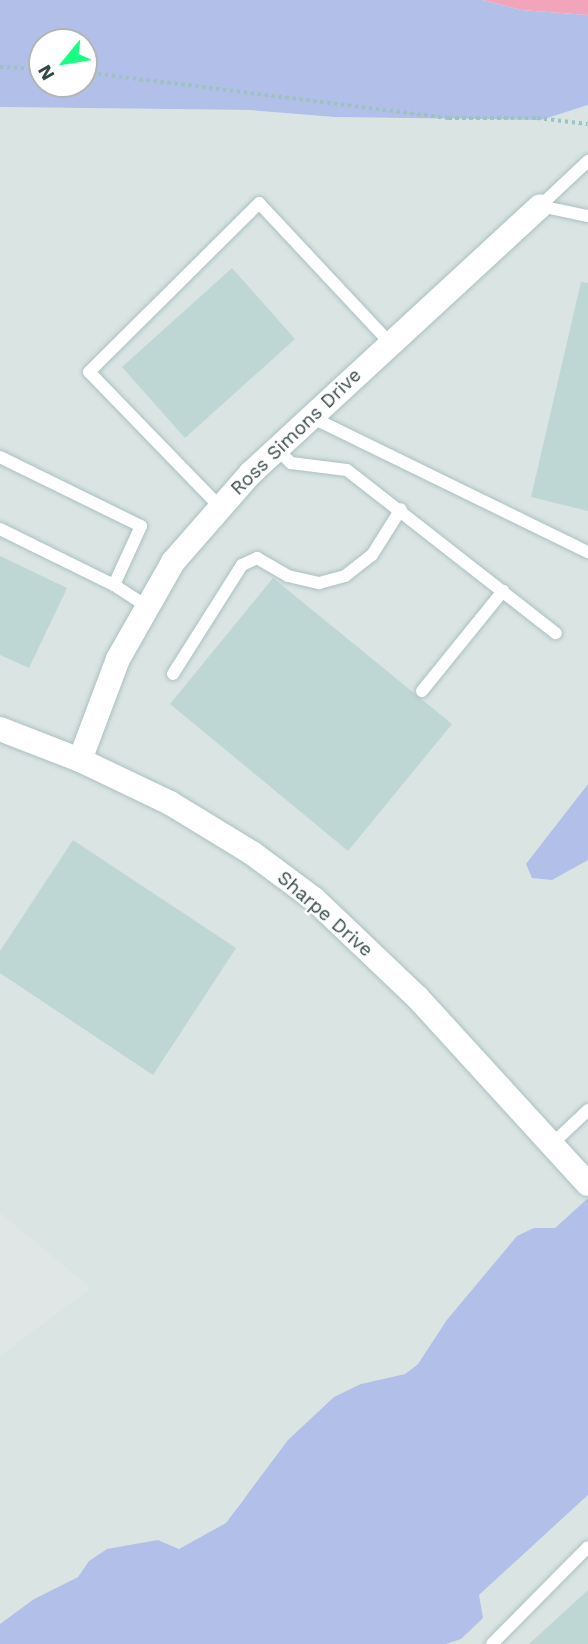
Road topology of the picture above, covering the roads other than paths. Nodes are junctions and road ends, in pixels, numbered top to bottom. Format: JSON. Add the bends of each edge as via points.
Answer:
{"nodes":[{"id":1,"x":588,"y":161,"type":"edge"},
{"id":2,"x":540,"y":205,"type":"junction"},
{"id":3,"x":588,"y":216,"type":"edge"},
{"id":4,"x":389,"y":342,"type":"junction"},
{"id":5,"x":311,"y":417,"type":"junction"},
{"id":6,"x":277,"y":449,"type":"junction"},
{"id":7,"x":0,"y":457,"type":"edge"},
{"id":8,"x":220,"y":507,"type":"junction"},
{"id":9,"x":401,"y":509,"type":"junction"},
{"id":10,"x":0,"y":528,"type":"edge"},
{"id":11,"x":588,"y":551,"type":"edge"},
{"id":12,"x":114,"y":585,"type":"junction"},
{"id":13,"x":503,"y":591,"type":"junction"},
{"id":14,"x":145,"y":605,"type":"junction"},
{"id":15,"x":556,"y":633,"type":"dead end"},
{"id":16,"x":173,"y":674,"type":"dead end"},
{"id":17,"x":422,"y":691,"type":"dead end"},
{"id":18,"x":0,"y":729,"type":"edge"},
{"id":19,"x":80,"y":760,"type":"junction"},
{"id":20,"x":588,"y":1110,"type":"edge"},
{"id":21,"x":551,"y":1145,"type":"junction"},
{"id":22,"x":588,"y":1184,"type":"edge"},
{"id":23,"x":588,"y":1547,"type":"edge"},
{"id":24,"x":492,"y":1644,"type":"edge"}],
"edges":[{"from":1,"to":2,"type":"lane","name":"Ross Simons Drive"},
{"from":2,"to":3,"type":"lane"},
{"from":2,"to":4,"type":"street","name":"Ross Simons Drive"},
{"from":4,"to":5,"type":"street","name":"Ross Simons Drive"},
{"from":4,"to":8,"type":"lane","via":[[259,203],[89,372]]},
{"from":5,"to":6,"type":"street","name":"Ross Simons Drive"},
{"from":5,"to":11,"type":"lane","via":[[386,458]]},
{"from":6,"to":8,"type":"street","name":"Ross Simons Drive"},
{"from":6,"to":9,"type":"lane","via":[[291,463],[347,470]]},
{"from":7,"to":12,"type":"lane","via":[[141,526]]},
{"from":8,"to":14,"type":"street","name":"Ross Simons Drive","via":[[173,562]]},
{"from":9,"to":13,"type":"lane"},
{"from":9,"to":16,"type":"lane","via":[[372,555],[345,576],[320,583],[289,576],[257,558],[242,565]]},
{"from":10,"to":12,"type":"lane"},
{"from":12,"to":14,"type":"lane"},
{"from":13,"to":15,"type":"lane"},
{"from":13,"to":17,"type":"lane"},
{"from":14,"to":19,"type":"street","name":"Ross Simons Drive","via":[[118,659]]},
{"from":18,"to":19,"type":"street","name":"Sharpe Drive"},
{"from":19,"to":21,"type":"street","name":"Sharpe Drive","via":[[212,827],[314,899],[417,997]]},
{"from":20,"to":21,"type":"lane"},
{"from":21,"to":22,"type":"street","name":"Sharpe Drive"},
{"from":23,"to":24,"type":"lane"}]}
